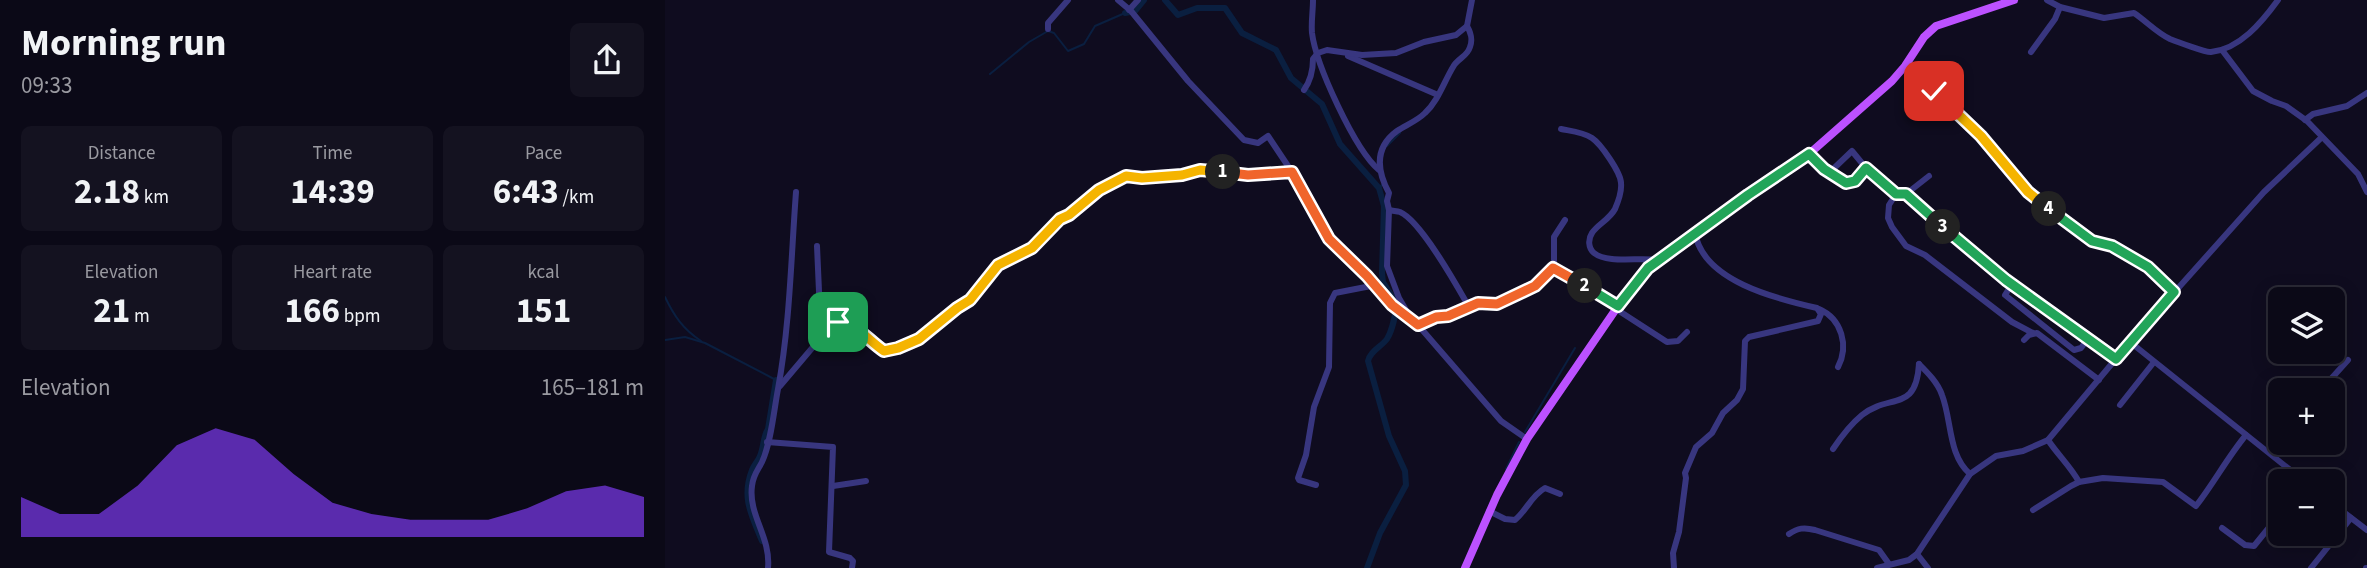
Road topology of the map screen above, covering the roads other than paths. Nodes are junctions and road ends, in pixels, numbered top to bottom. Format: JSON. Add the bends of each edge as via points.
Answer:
{"nodes":[{"id":1,"x":1068,"y":0,"type":"edge"},
{"id":2,"x":1118,"y":0,"type":"edge"},
{"id":3,"x":1138,"y":0,"type":"edge"},
{"id":4,"x":1313,"y":0,"type":"edge"},
{"id":5,"x":1472,"y":0,"type":"edge"},
{"id":6,"x":2014,"y":0,"type":"edge"},
{"id":7,"x":2047,"y":0,"type":"edge"},
{"id":8,"x":2279,"y":0,"type":"edge"},
{"id":9,"x":2060,"y":7,"type":"junction"},
{"id":10,"x":1131,"y":12,"type":"junction"},
{"id":11,"x":1467,"y":26,"type":"junction"},
{"id":12,"x":1048,"y":29,"type":"dead end"},
{"id":13,"x":2222,"y":50,"type":"junction"},
{"id":14,"x":1340,"y":52,"type":"junction"},
{"id":15,"x":2031,"y":52,"type":"dead end"},
{"id":16,"x":1318,"y":53,"type":"junction"},
{"id":17,"x":1905,"y":66,"type":"junction"},
{"id":18,"x":1305,"y":88,"type":"dead end"},
{"id":19,"x":2367,"y":93,"type":"edge"},
{"id":20,"x":1438,"y":95,"type":"junction"},
{"id":21,"x":2305,"y":120,"type":"junction"},
{"id":22,"x":1561,"y":129,"type":"dead end"},
{"id":23,"x":2321,"y":138,"type":"junction"},
{"id":24,"x":1809,"y":154,"type":"junction"},
{"id":25,"x":1866,"y":168,"type":"junction"},
{"id":26,"x":2367,"y":169,"type":"edge"},
{"id":27,"x":1379,"y":170,"type":"junction"},
{"id":28,"x":1292,"y":172,"type":"junction"},
{"id":29,"x":1830,"y":172,"type":"junction"},
{"id":30,"x":2358,"y":174,"type":"junction"},
{"id":31,"x":1929,"y":176,"type":"dead end"},
{"id":32,"x":796,"y":192,"type":"dead end"},
{"id":33,"x":2367,"y":192,"type":"edge"},
{"id":34,"x":1896,"y":194,"type":"junction"},
{"id":35,"x":1906,"y":194,"type":"junction"},
{"id":36,"x":1389,"y":210,"type":"junction"},
{"id":37,"x":1565,"y":220,"type":"dead end"},
{"id":38,"x":1695,"y":232,"type":"junction"},
{"id":39,"x":817,"y":246,"type":"dead end"},
{"id":40,"x":1657,"y":260,"type":"junction"},
{"id":41,"x":1553,"y":268,"type":"junction"},
{"id":42,"x":2012,"y":284,"type":"junction"},
{"id":43,"x":1376,"y":285,"type":"junction"},
{"id":44,"x":2174,"y":292,"type":"junction"},
{"id":45,"x":1469,"y":307,"type":"junction"},
{"id":46,"x":1617,"y":307,"type":"junction"},
{"id":47,"x":1817,"y":309,"type":"junction"},
{"id":48,"x":2052,"y":313,"type":"junction"},
{"id":49,"x":1415,"y":323,"type":"junction"},
{"id":50,"x":2043,"y":325,"type":"junction"},
{"id":51,"x":818,"y":328,"type":"junction"},
{"id":52,"x":1687,"y":332,"type":"dead end"},
{"id":53,"x":2033,"y":333,"type":"junction"},
{"id":54,"x":2088,"y":339,"type":"junction"},
{"id":55,"x":2024,"y":340,"type":"dead end"},
{"id":56,"x":2130,"y":342,"type":"junction"},
{"id":57,"x":2116,"y":359,"type":"junction"},
{"id":58,"x":2348,"y":360,"type":"dead end"},
{"id":59,"x":2154,"y":362,"type":"junction"},
{"id":60,"x":1838,"y":367,"type":"dead end"},
{"id":61,"x":2332,"y":378,"type":"edge"},
{"id":62,"x":2099,"y":380,"type":"junction"},
{"id":63,"x":779,"y":388,"type":"junction"},
{"id":64,"x":2120,"y":405,"type":"dead end"},
{"id":65,"x":2246,"y":435,"type":"junction"},
{"id":66,"x":1527,"y":439,"type":"junction"},
{"id":67,"x":2048,"y":440,"type":"junction"},
{"id":68,"x":767,"y":442,"type":"junction"},
{"id":69,"x":1833,"y":449,"type":"dead end"},
{"id":70,"x":2268,"y":452,"type":"edge"},
{"id":71,"x":2272,"y":455,"type":"edge"},
{"id":72,"x":2289,"y":469,"type":"edge"},
{"id":73,"x":1970,"y":474,"type":"junction"},
{"id":74,"x":866,"y":481,"type":"dead end"},
{"id":75,"x":2079,"y":482,"type":"junction"},
{"id":76,"x":1316,"y":485,"type":"dead end"},
{"id":77,"x":833,"y":486,"type":"junction"},
{"id":78,"x":1560,"y":494,"type":"dead end"},
{"id":79,"x":2033,"y":510,"type":"dead end"},
{"id":80,"x":1489,"y":511,"type":"junction"},
{"id":81,"x":2345,"y":513,"type":"edge"},
{"id":82,"x":2351,"y":518,"type":"junction"},
{"id":83,"x":2223,"y":528,"type":"dead end"},
{"id":84,"x":2268,"y":529,"type":"edge"},
{"id":85,"x":2367,"y":530,"type":"edge"},
{"id":86,"x":1789,"y":534,"type":"dead end"},
{"id":87,"x":1917,"y":554,"type":"junction"},
{"id":88,"x":1889,"y":564,"type":"junction"},
{"id":89,"x":768,"y":568,"type":"edge"},
{"id":90,"x":852,"y":568,"type":"edge"},
{"id":91,"x":1465,"y":568,"type":"edge"},
{"id":92,"x":1674,"y":568,"type":"edge"},
{"id":93,"x":1877,"y":568,"type":"edge"},
{"id":94,"x":1928,"y":568,"type":"edge"},
{"id":95,"x":2311,"y":568,"type":"edge"}],
"edges":[{"from":1,"to":12,"type":"street"},
{"from":2,"to":10,"type":"street"},
{"from":3,"to":10,"type":"street"},
{"from":4,"to":16,"type":"street","via":[[1312,33]]},
{"from":5,"to":11,"type":"street"},
{"from":6,"to":17,"type":"main road","via":[[1936,26]]},
{"from":7,"to":9,"type":"street"},
{"from":8,"to":13,"type":"street","via":[[2261,23]]},
{"from":9,"to":13,"type":"street","via":[[2104,18],[2134,13],[2171,40],[2203,52]]},
{"from":9,"to":15,"type":"street"},
{"from":10,"to":28,"type":"street","via":[[1244,140],[1258,143],[1268,136]]},
{"from":11,"to":14,"type":"street","via":[[1456,35],[1396,53]]},
{"from":11,"to":20,"type":"street","via":[[1472,41],[1467,55],[1456,62]]},
{"from":13,"to":21,"type":"street","via":[[2253,91]]},
{"from":14,"to":16,"type":"street"},
{"from":14,"to":20,"type":"street"},
{"from":16,"to":18,"type":"street"},
{"from":16,"to":27,"type":"street","via":[[1326,80],[1365,155]]},
{"from":17,"to":24,"type":"main road"},
{"from":17,"to":44,"type":"street","via":[[1973,129],[2039,202],[2092,241],[2112,246],[2148,267]]},
{"from":19,"to":21,"type":"street","via":[[2347,106]]},
{"from":20,"to":27,"type":"street","via":[[1424,114],[1389,139],[1381,151]]},
{"from":21,"to":23,"type":"street"},
{"from":22,"to":40,"type":"street","via":[[1592,138],[1621,178],[1615,208],[1592,233],[1590,249],[1614,260]]},
{"from":23,"to":30,"type":"street"},
{"from":23,"to":44,"type":"street","via":[[2264,192]]},
{"from":24,"to":29,"type":"street"},
{"from":24,"to":38,"type":"main road"},
{"from":25,"to":29,"type":"street","via":[[1851,183]]},
{"from":25,"to":29,"type":"street","via":[[1852,151]]},
{"from":25,"to":34,"type":"street"},
{"from":26,"to":30,"type":"street"},
{"from":27,"to":36,"type":"street","via":[[1389,194]]},
{"from":28,"to":43,"type":"street","via":[[1329,239]]},
{"from":28,"to":51,"type":"street","via":[[1248,175],[1200,170],[1182,175],[1126,176],[1060,219],[1032,248],[998,265],[970,300],[919,339],[884,351],[845,321]]},
{"from":30,"to":33,"type":"street"},
{"from":31,"to":35,"type":"street"},
{"from":32,"to":63,"type":"street"},
{"from":34,"to":35,"type":"street"},
{"from":34,"to":53,"type":"street","via":[[1888,218],[1906,246]]},
{"from":35,"to":42,"type":"street"},
{"from":36,"to":45,"type":"street","via":[[1401,212],[1425,237]]},
{"from":36,"to":49,"type":"street","via":[[1387,266]]},
{"from":37,"to":41,"type":"street","via":[[1554,237]]},
{"from":38,"to":40,"type":"main road"},
{"from":38,"to":47,"type":"street","via":[[1704,254],[1721,272],[1774,298]]},
{"from":39,"to":51,"type":"street"},
{"from":40,"to":46,"type":"main road"},
{"from":41,"to":45,"type":"street","via":[[1522,293],[1497,304]]},
{"from":41,"to":46,"type":"street"},
{"from":42,"to":48,"type":"street"},
{"from":42,"to":50,"type":"street","via":[[2005,295]]},
{"from":43,"to":49,"type":"street"},
{"from":43,"to":76,"type":"street","via":[[1335,293],[1330,303],[1329,366],[1314,407],[1298,478]]},
{"from":44,"to":56,"type":"street"},
{"from":45,"to":49,"type":"street"},
{"from":46,"to":52,"type":"street","via":[[1667,342],[1678,341]]},
{"from":46,"to":66,"type":"main road"},
{"from":47,"to":60,"type":"street","via":[[1831,316],[1844,340]]},
{"from":47,"to":92,"type":"street","via":[[1821,314],[1818,321],[1745,341],[1743,389],[1712,433],[1696,447],[1685,473]]},
{"from":48,"to":50,"type":"street"},
{"from":48,"to":54,"type":"street"},
{"from":49,"to":66,"type":"street","via":[[1501,421]]},
{"from":50,"to":54,"type":"street","via":[[2074,349]]},
{"from":51,"to":63,"type":"street","via":[[808,356]]},
{"from":53,"to":55,"type":"street"},
{"from":53,"to":62,"type":"street"},
{"from":54,"to":57,"type":"street"},
{"from":56,"to":57,"type":"street"},
{"from":56,"to":59,"type":"street"},
{"from":57,"to":62,"type":"street"},
{"from":58,"to":61,"type":"street"},
{"from":59,"to":64,"type":"street"},
{"from":59,"to":65,"type":"street"},
{"from":62,"to":67,"type":"street"},
{"from":63,"to":68,"type":"street"},
{"from":65,"to":70,"type":"street"},
{"from":65,"to":75,"type":"street","via":[[2196,506],[2162,482],[2116,478]]},
{"from":66,"to":80,"type":"main road"},
{"from":67,"to":73,"type":"street","via":[[1996,456]]},
{"from":67,"to":75,"type":"street"},
{"from":68,"to":77,"type":"street","via":[[833,447]]},
{"from":68,"to":89,"type":"street","via":[[751,489],[769,554]]},
{"from":69,"to":73,"type":"street","via":[[1863,415],[1909,394],[1917,383],[1919,364],[1943,396],[1956,456]]},
{"from":71,"to":72,"type":"street"},
{"from":73,"to":87,"type":"street"},
{"from":74,"to":77,"type":"street"},
{"from":75,"to":79,"type":"street"},
{"from":77,"to":90,"type":"street","via":[[829,552],[850,558]]},
{"from":78,"to":80,"type":"street","via":[[1545,488],[1515,520]]},
{"from":80,"to":91,"type":"main road"},
{"from":81,"to":82,"type":"street"},
{"from":82,"to":85,"type":"street"},
{"from":82,"to":95,"type":"street"},
{"from":83,"to":84,"type":"street","via":[[2254,546]]},
{"from":86,"to":88,"type":"street","via":[[1796,529],[1815,530],[1879,550]]},
{"from":87,"to":88,"type":"street"},
{"from":87,"to":94,"type":"street"},
{"from":88,"to":93,"type":"street"}]}
